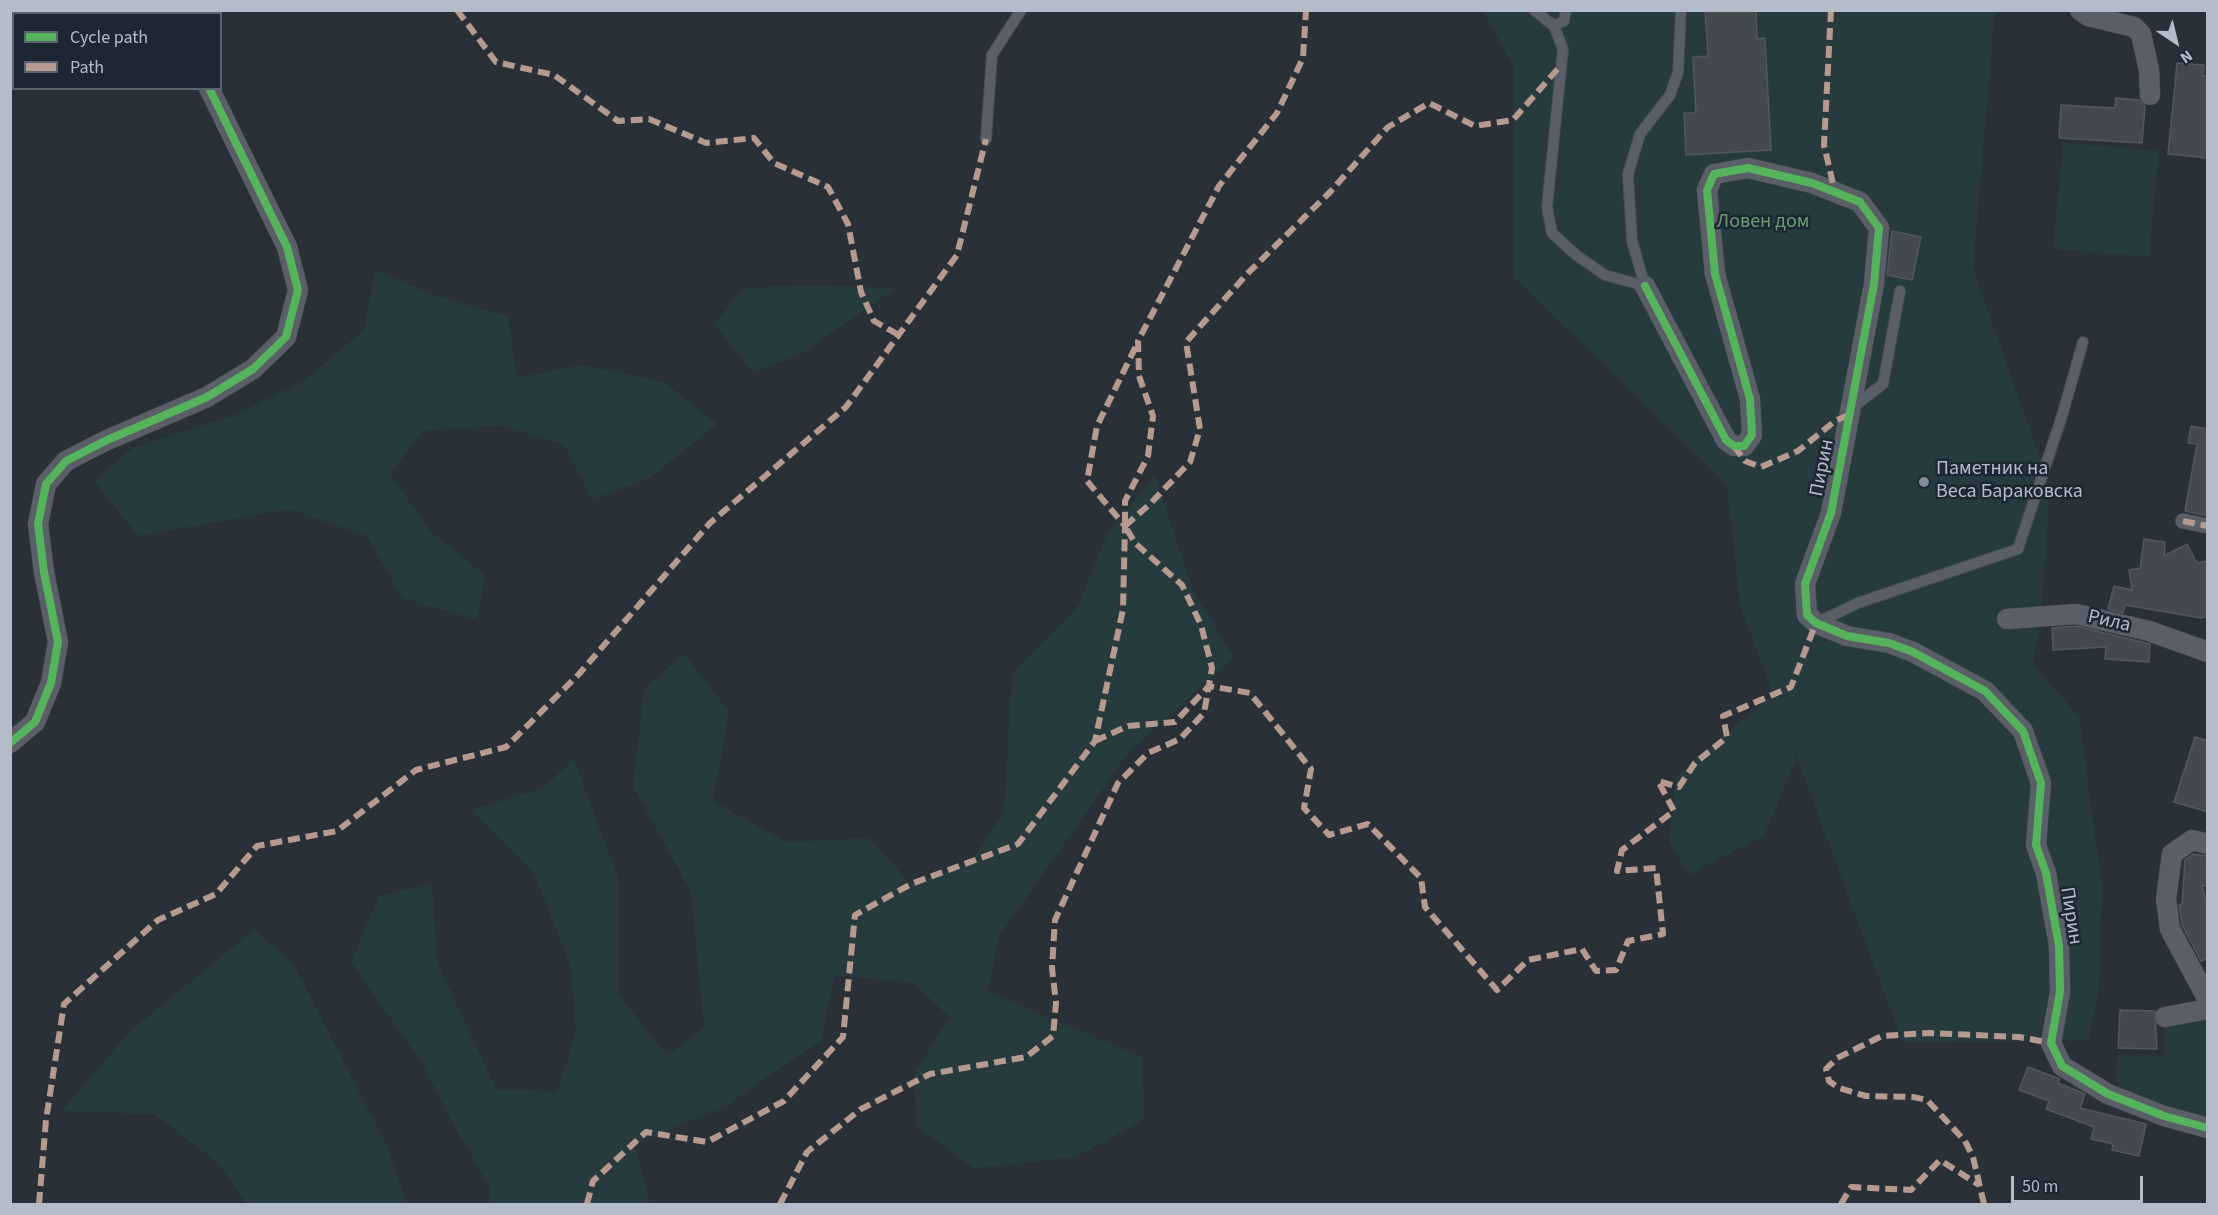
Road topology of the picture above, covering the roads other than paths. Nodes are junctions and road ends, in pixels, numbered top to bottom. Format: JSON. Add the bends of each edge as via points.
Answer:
{"nodes":[{"id":1,"x":1021,"y":10,"type":"edge"},
{"id":2,"x":1534,"y":10,"type":"edge"},
{"id":3,"x":1566,"y":10,"type":"edge"},
{"id":4,"x":1681,"y":10,"type":"edge"},
{"id":5,"x":2080,"y":10,"type":"edge"},
{"id":6,"x":1554,"y":26,"type":"junction"},
{"id":7,"x":210,"y":90,"type":"edge"},
{"id":8,"x":2150,"y":95,"type":"dead end"},
{"id":9,"x":986,"y":139,"type":"dead end"},
{"id":10,"x":1645,"y":286,"type":"junction"},
{"id":11,"x":1900,"y":291,"type":"dead end"},
{"id":12,"x":2083,"y":342,"type":"dead end"},
{"id":13,"x":1852,"y":408,"type":"junction"},
{"id":14,"x":2183,"y":521,"type":"dead end"},
{"id":15,"x":2208,"y":526,"type":"edge"},
{"id":16,"x":2007,"y":619,"type":"dead end"},
{"id":17,"x":1816,"y":624,"type":"junction"},
{"id":18,"x":2208,"y":652,"type":"edge"},
{"id":19,"x":10,"y":743,"type":"edge"},
{"id":20,"x":2208,"y":844,"type":"edge"},
{"id":21,"x":2208,"y":999,"type":"edge"},
{"id":22,"x":2208,"y":1010,"type":"edge"},
{"id":23,"x":2165,"y":1017,"type":"dead end"},
{"id":24,"x":2208,"y":1128,"type":"edge"}],
"edges":[{"from":1,"to":9,"type":"lane","via":[[992,55]]},
{"from":2,"to":6,"type":"lane"},
{"from":3,"to":6,"type":"lane","via":[[1564,21]]},
{"from":4,"to":10,"type":"lane","via":[[1678,73],[1670,95],[1640,134],[1628,174],[1632,241]]},
{"from":5,"to":8,"type":"street","via":[[2088,16],[2134,27],[2141,34]]},
{"from":6,"to":10,"type":"lane","via":[[1563,49],[1547,207],[1552,233],[1605,275]]},
{"from":7,"to":19,"type":"street","via":[[287,247],[298,290],[286,337],[253,369],[207,397],[66,461],[46,484],[38,524],[58,642],[51,683],[35,722]]},
{"from":10,"to":13,"type":"street","name":"Пирин","via":[[1726,440],[1734,446],[1744,446],[1752,435],[1750,399],[1715,274],[1707,190],[1714,174],[1748,168],[1812,183],[1860,202],[1879,228],[1874,284]]},
{"from":11,"to":13,"type":"lane","via":[[1883,384]]},
{"from":12,"to":17,"type":"lane","via":[[2018,549],[1858,603]]},
{"from":13,"to":17,"type":"street","name":"Пирин","via":[[1831,513],[1805,585],[1807,615]]},
{"from":14,"to":15,"type":"street"},
{"from":16,"to":18,"type":"street","name":"Рила","via":[[2076,614],[2149,631]]},
{"from":17,"to":24,"type":"street","name":"Пирин","via":[[1847,636],[1913,651],[1985,691],[2023,731],[2041,783],[2036,845],[2046,873],[2059,946],[2060,992],[2051,1042],[2062,1066],[2108,1094]]},
{"from":20,"to":21,"type":"street","via":[[2192,840],[2172,854],[2166,899],[2170,929]]},
{"from":22,"to":23,"type":"street"}]}
